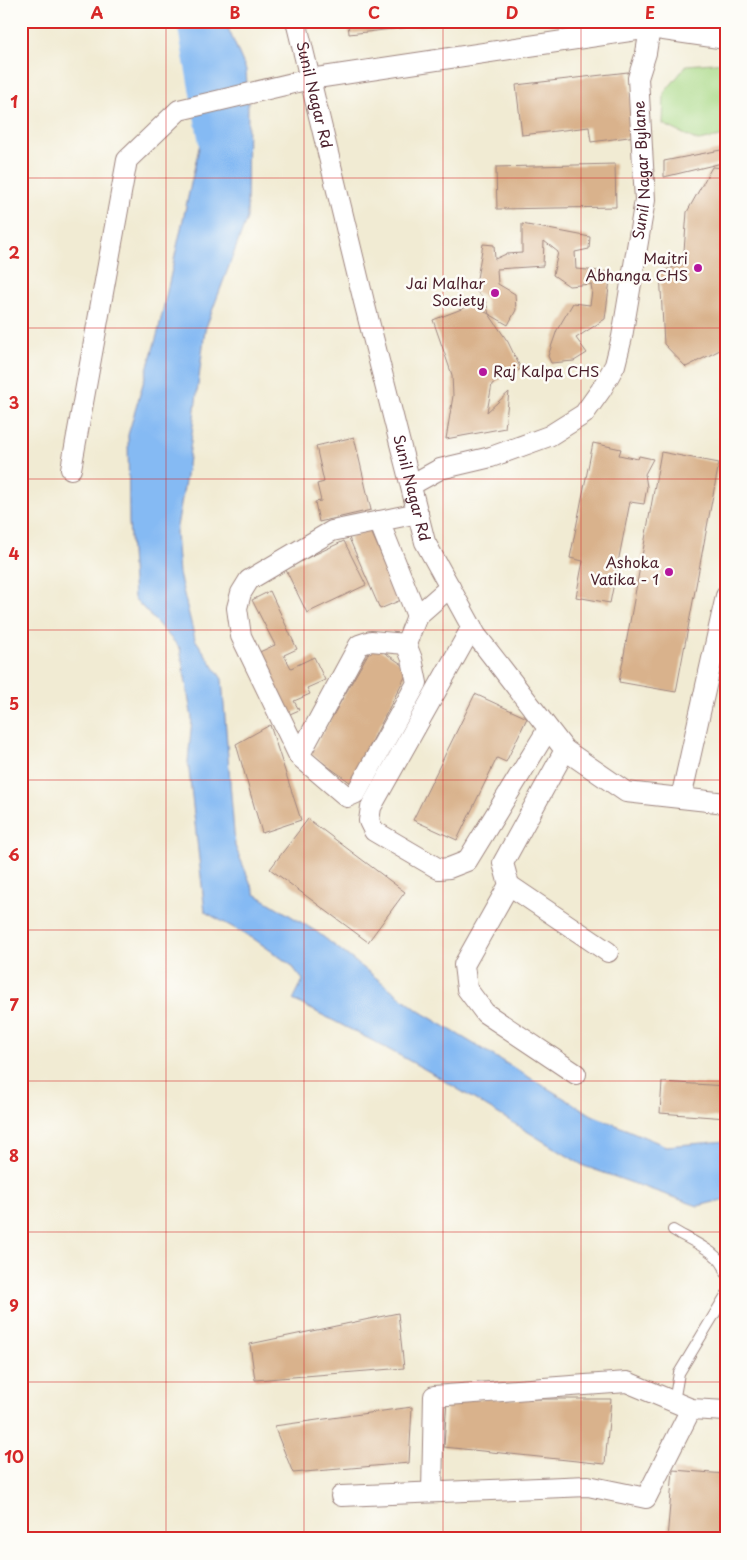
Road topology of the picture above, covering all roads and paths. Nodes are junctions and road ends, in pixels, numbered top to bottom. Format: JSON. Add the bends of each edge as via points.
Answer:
{"nodes":[{"id":1,"x":296,"y":21,"type":"edge"},
{"id":2,"x":649,"y":25,"type":"edge"},
{"id":3,"x":726,"y":39,"type":"edge"},
{"id":4,"x":310,"y":79,"type":"junction"},
{"id":5,"x":71,"y":469,"type":"dead end"},
{"id":6,"x":411,"y":485,"type":"junction"},
{"id":7,"x":418,"y":512,"type":"junction"},
{"id":8,"x":379,"y":521,"type":"junction"},
{"id":9,"x":450,"y":587,"type":"junction"},
{"id":10,"x":726,"y":596,"type":"edge"},
{"id":11,"x":417,"y":616,"type":"junction"},
{"id":12,"x":472,"y":626,"type":"junction"},
{"id":13,"x":406,"y":644,"type":"junction"},
{"id":14,"x":548,"y":729,"type":"junction"},
{"id":15,"x":565,"y":750,"type":"junction"},
{"id":16,"x":299,"y":756,"type":"junction"},
{"id":17,"x":681,"y":798,"type":"junction"},
{"id":18,"x":726,"y":803,"type":"edge"},
{"id":19,"x":509,"y":885,"type":"junction"},
{"id":20,"x":608,"y":952,"type":"dead end"},
{"id":21,"x":576,"y":1074,"type":"dead end"},
{"id":22,"x":673,"y":1230,"type":"dead end"},
{"id":23,"x":726,"y":1273,"type":"edge"},
{"id":24,"x":726,"y":1295,"type":"edge"},
{"id":25,"x":682,"y":1405,"type":"junction"},
{"id":26,"x":726,"y":1411,"type":"edge"},
{"id":27,"x":432,"y":1492,"type":"junction"},
{"id":28,"x":341,"y":1496,"type":"dead end"}],
"edges":[{"from":1,"to":4,"type":"street","name":"Sunil Nagar Rd"},
{"from":2,"to":3,"type":"street"},
{"from":2,"to":4,"type":"street"},
{"from":2,"to":6,"type":"street","name":"Sunil Nagar Bylane","via":[[646,53],[638,78],[645,200],[615,365],[584,414],[549,436],[491,457],[440,469]]},
{"from":4,"to":5,"type":"street","via":[[179,110],[127,160]]},
{"from":4,"to":6,"type":"street","name":"Sunil Nagar Rd"},
{"from":6,"to":7,"type":"street","name":"Sunil Nagar Rd"},
{"from":7,"to":8,"type":"street"},
{"from":7,"to":9,"type":"street","name":"Sunil Nagar Rd","via":[[426,542]]},
{"from":8,"to":11,"type":"street"},
{"from":8,"to":16,"type":"street","via":[[332,531],[249,580],[241,593],[237,608],[241,636]]},
{"from":9,"to":11,"type":"street"},
{"from":9,"to":12,"type":"street","name":"Sunil Nagar Rd"},
{"from":10,"to":17,"type":"street"},
{"from":11,"to":13,"type":"street"},
{"from":12,"to":14,"type":"street","name":"Sunil Nagar Rd"},
{"from":12,"to":14,"type":"street","via":[[371,807],[369,821],[374,831],[439,869],[468,861]]},
{"from":13,"to":16,"type":"street","via":[[371,641],[359,645]]},
{"from":13,"to":16,"type":"street","via":[[417,683],[356,794],[347,797]]},
{"from":14,"to":15,"type":"street","name":"Sunil Nagar Rd"},
{"from":15,"to":17,"type":"street","name":"Sunil Nagar Rd","via":[[626,792]]},
{"from":15,"to":19,"type":"street","via":[[503,863]]},
{"from":17,"to":18,"type":"street","name":"Sunil Nagar Rd"},
{"from":19,"to":20,"type":"street"},
{"from":19,"to":21,"type":"street","via":[[464,965],[467,990],[485,1013]]},
{"from":22,"to":23,"type":"lane","via":[[715,1255]]},
{"from":24,"to":25,"type":"lane","via":[[679,1373]]},
{"from":25,"to":26,"type":"street"},
{"from":25,"to":27,"type":"street","via":[[646,1498],[588,1486]]},
{"from":25,"to":27,"type":"street","via":[[627,1382],[434,1396]]},
{"from":27,"to":28,"type":"street"}]}
